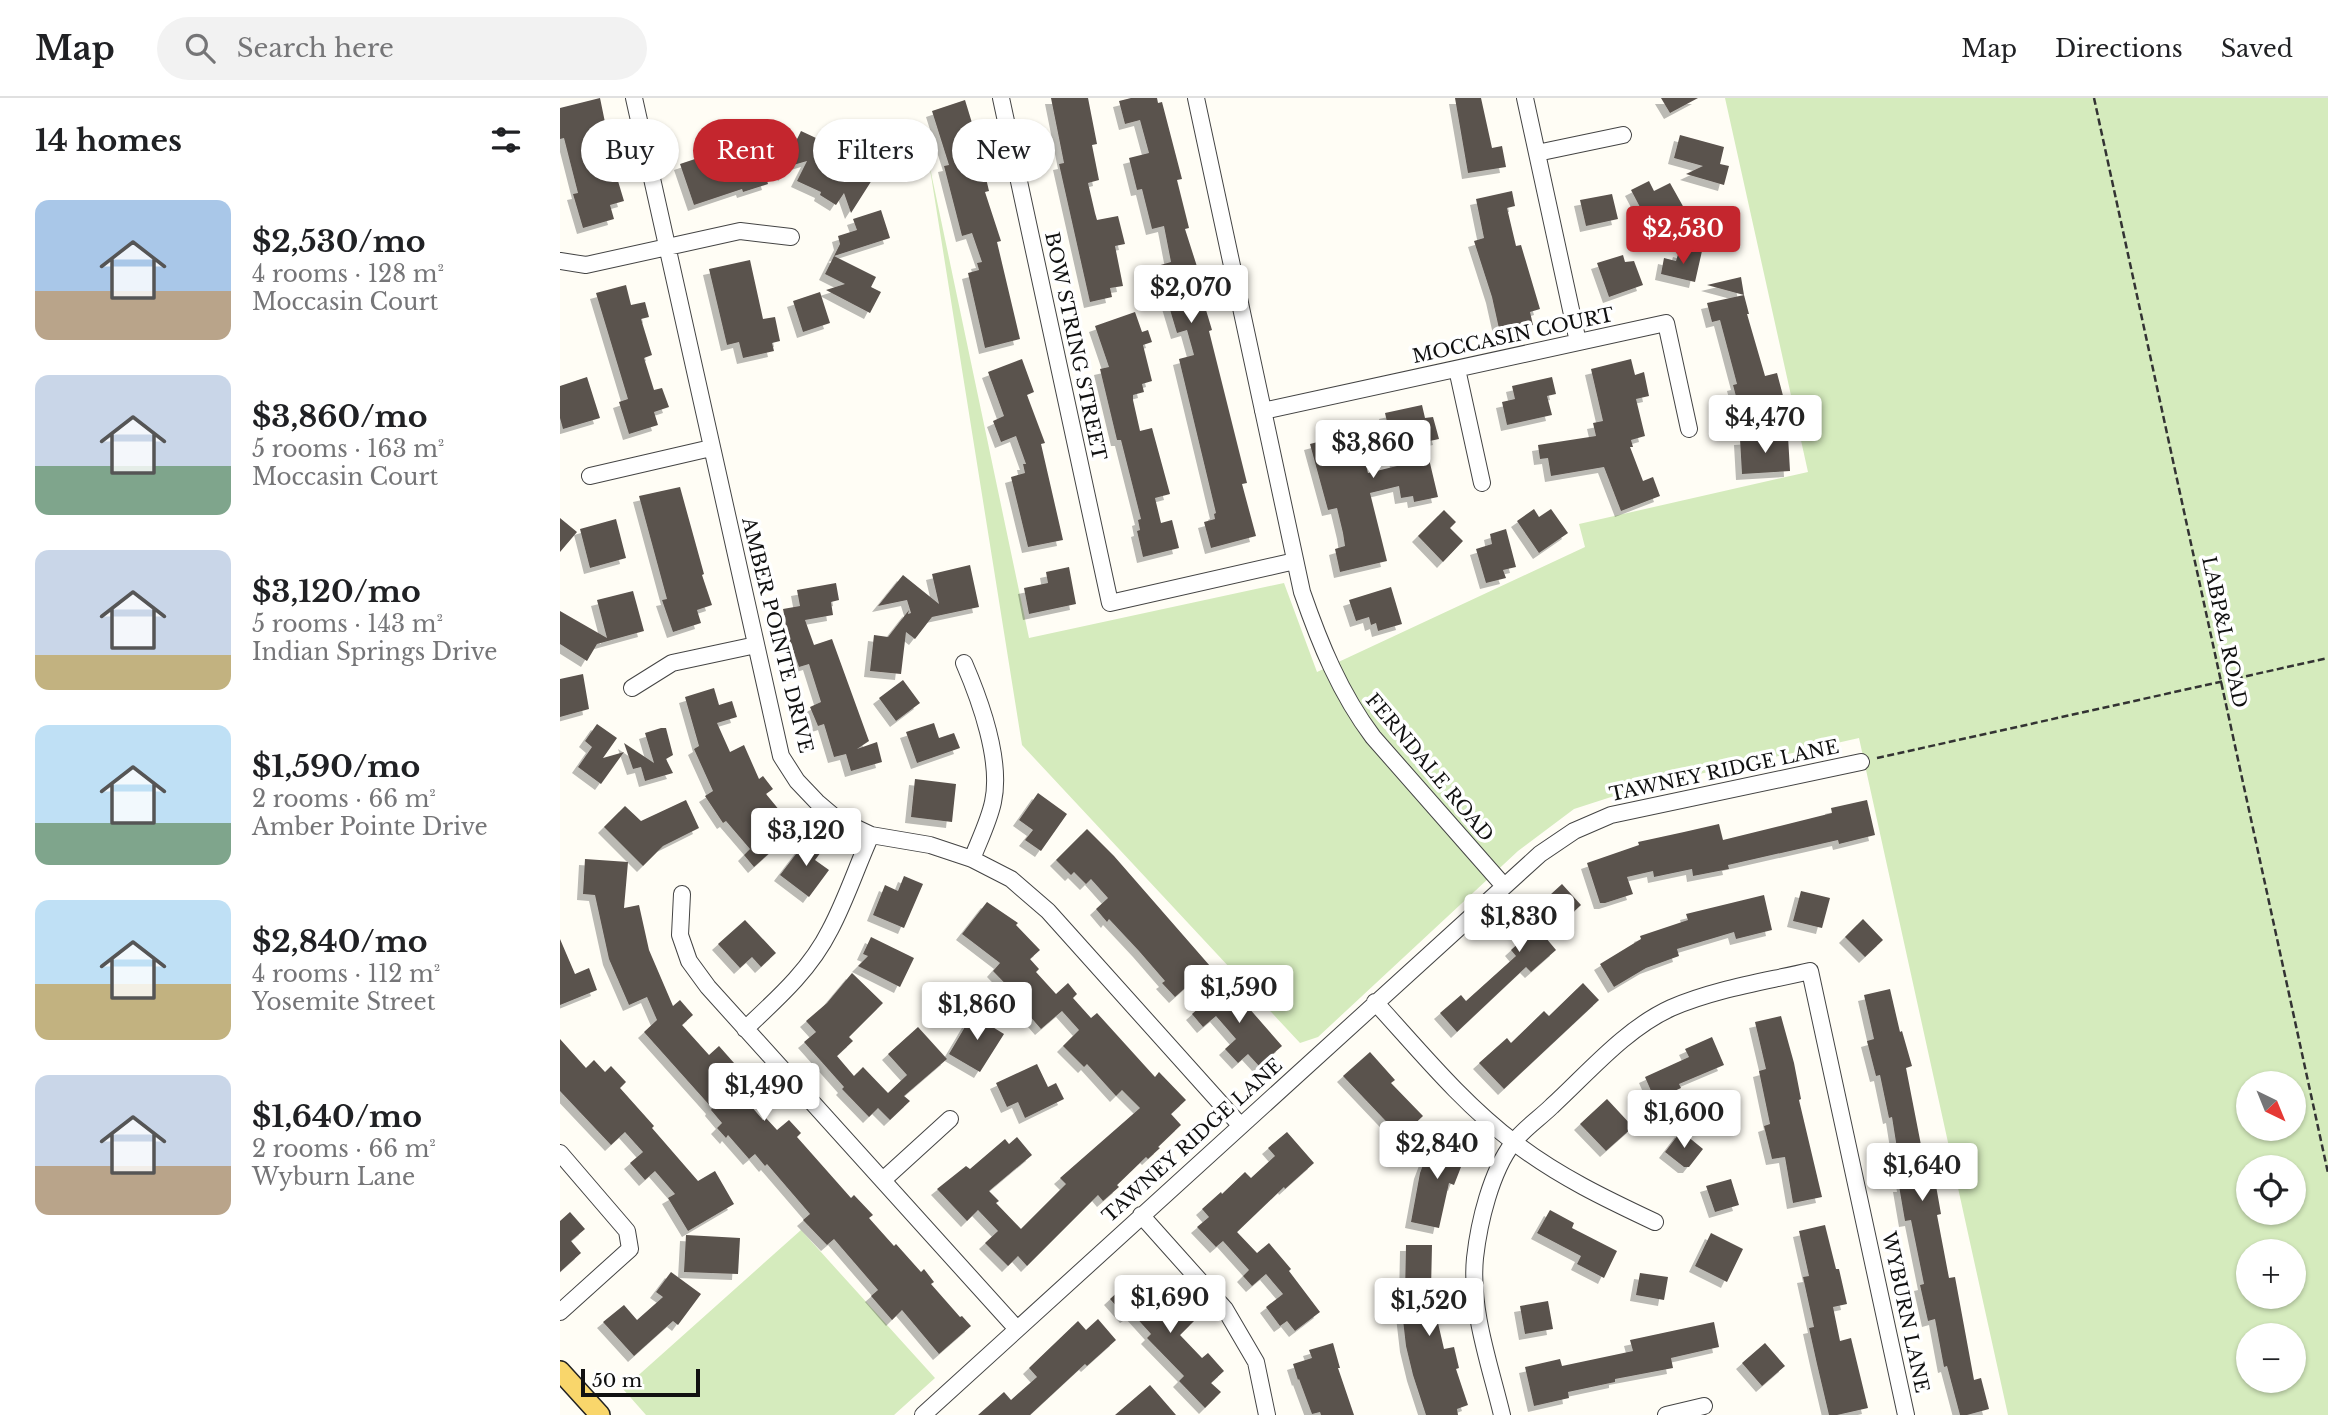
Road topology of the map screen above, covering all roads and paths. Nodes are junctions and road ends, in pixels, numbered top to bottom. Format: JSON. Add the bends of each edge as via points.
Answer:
{"nodes":[{"id":1,"x":634,"y":98,"type":"edge"},
{"id":2,"x":1001,"y":98,"type":"edge"},
{"id":3,"x":1196,"y":98,"type":"edge"},
{"id":4,"x":1525,"y":98,"type":"edge"},
{"id":5,"x":2094,"y":98,"type":"edge"},
{"id":6,"x":1623,"y":135,"type":"dead end"},
{"id":7,"x":1537,"y":153,"type":"junction"},
{"id":8,"x":791,"y":237,"type":"dead end"},
{"id":9,"x":667,"y":247,"type":"junction"},
{"id":10,"x":560,"y":261,"type":"edge"},
{"id":11,"x":1578,"y":342,"type":"junction"},
{"id":12,"x":1457,"y":369,"type":"junction"},
{"id":13,"x":1263,"y":411,"type":"junction"},
{"id":14,"x":1689,"y":429,"type":"dead end"},
{"id":15,"x":711,"y":448,"type":"junction"},
{"id":16,"x":590,"y":476,"type":"dead end"},
{"id":17,"x":1482,"y":482,"type":"dead end"},
{"id":18,"x":1295,"y":561,"type":"junction"},
{"id":19,"x":756,"y":645,"type":"junction"},
{"id":20,"x":2328,"y":658,"type":"edge"},
{"id":21,"x":964,"y":663,"type":"dead end"},
{"id":22,"x":2222,"y":683,"type":"junction"},
{"id":23,"x":632,"y":688,"type":"dead end"},
{"id":24,"x":1861,"y":762,"type":"joint"},
{"id":25,"x":871,"y":835,"type":"junction"},
{"id":26,"x":972,"y":859,"type":"junction"},
{"id":27,"x":1503,"y":886,"type":"junction"},
{"id":28,"x":682,"y":894,"type":"dead end"},
{"id":29,"x":1375,"y":1002,"type":"junction"},
{"id":30,"x":745,"y":1029,"type":"junction"},
{"id":31,"x":950,"y":1119,"type":"dead end"},
{"id":32,"x":1240,"y":1125,"type":"junction"},
{"id":33,"x":1513,"y":1142,"type":"junction"},
{"id":34,"x":560,"y":1153,"type":"edge"},
{"id":35,"x":2328,"y":1173,"type":"edge"},
{"id":36,"x":883,"y":1180,"type":"junction"},
{"id":37,"x":1141,"y":1215,"type":"junction"},
{"id":38,"x":1655,"y":1222,"type":"dead end"},
{"id":39,"x":560,"y":1312,"type":"edge"},
{"id":40,"x":1016,"y":1328,"type":"junction"},
{"id":41,"x":560,"y":1371,"type":"edge"},
{"id":42,"x":1704,"y":1406,"type":"dead end"},
{"id":43,"x":600,"y":1415,"type":"edge"},
{"id":44,"x":923,"y":1415,"type":"edge"},
{"id":45,"x":1267,"y":1415,"type":"edge"},
{"id":46,"x":1502,"y":1415,"type":"edge"},
{"id":47,"x":1666,"y":1415,"type":"edge"},
{"id":48,"x":1906,"y":1415,"type":"edge"}],
"edges":[{"from":1,"to":9,"type":"street","name":"AMBER POINTE DRIVE"},
{"from":2,"to":18,"type":"street","name":"BOW STRING STREET","via":[[1110,603]]},
{"from":3,"to":13,"type":"street","name":"FERNDALE ROAD"},
{"from":4,"to":7,"type":"street"},
{"from":5,"to":22,"type":"path","name":"LABP&L ROAD"},
{"from":6,"to":7,"type":"street"},
{"from":7,"to":11,"type":"street"},
{"from":8,"to":9,"type":"street","via":[[740,231]]},
{"from":9,"to":10,"type":"street","via":[[586,265]]},
{"from":9,"to":15,"type":"street","name":"AMBER POINTE DRIVE"},
{"from":11,"to":12,"type":"street","name":"MOCCASIN COURT"},
{"from":11,"to":14,"type":"street","name":"MOCCASIN COURT","via":[[1666,323]]},
{"from":12,"to":13,"type":"street","name":"MOCCASIN COURT"},
{"from":12,"to":17,"type":"street"},
{"from":13,"to":18,"type":"street","name":"FERNDALE ROAD"},
{"from":15,"to":16,"type":"street"},
{"from":15,"to":19,"type":"street","name":"AMBER POINTE DRIVE"},
{"from":18,"to":27,"type":"street","name":"FERNDALE ROAD","via":[[1312,621],[1357,715]]},
{"from":19,"to":23,"type":"street","via":[[672,663]]},
{"from":19,"to":25,"type":"street","name":"AMBER POINTE DRIVE","via":[[781,757],[817,802]]},
{"from":20,"to":22,"type":"path","name":"TAWNEY RIDGE LANE"},
{"from":21,"to":26,"type":"street","via":[[979,697],[995,768],[993,801]]},
{"from":22,"to":24,"type":"path","name":"TAWNEY RIDGE LANE"},
{"from":22,"to":35,"type":"path","name":"LABP&L ROAD"},
{"from":24,"to":27,"type":"street","name":"TAWNEY RIDGE LANE","via":[[1611,816],[1574,831]]},
{"from":25,"to":26,"type":"street","name":"AMBER POINTE DRIVE","via":[[930,845]]},
{"from":25,"to":30,"type":"street","via":[[814,957]]},
{"from":26,"to":32,"type":"street","name":"AMBER POINTE DRIVE","via":[[1011,879],[1048,911]]},
{"from":27,"to":29,"type":"street","name":"TAWNEY RIDGE LANE"},
{"from":28,"to":30,"type":"street","via":[[680,935],[689,961]]},
{"from":29,"to":32,"type":"street","name":"TAWNEY RIDGE LANE"},
{"from":29,"to":33,"type":"street","via":[[1462,1096]]},
{"from":30,"to":36,"type":"street"},
{"from":31,"to":36,"type":"street"},
{"from":32,"to":37,"type":"street","name":"TAWNEY RIDGE LANE"},
{"from":33,"to":38,"type":"street","via":[[1578,1184]]},
{"from":33,"to":46,"type":"street","via":[[1482,1216],[1475,1258],[1474,1288]]},
{"from":33,"to":48,"type":"street","name":"WYBURN LANE","via":[[1622,1042],[1669,1010],[1705,995],[1810,971]]},
{"from":34,"to":39,"type":"street","via":[[627,1231],[630,1249]]},
{"from":36,"to":40,"type":"street"},
{"from":37,"to":40,"type":"street","name":"TAWNEY RIDGE LANE"},
{"from":37,"to":45,"type":"street","via":[[1225,1309],[1256,1362]]},
{"from":40,"to":44,"type":"street","name":"TAWNEY RIDGE LANE"},
{"from":41,"to":43,"type":"main road"},
{"from":42,"to":47,"type":"street"}]}
